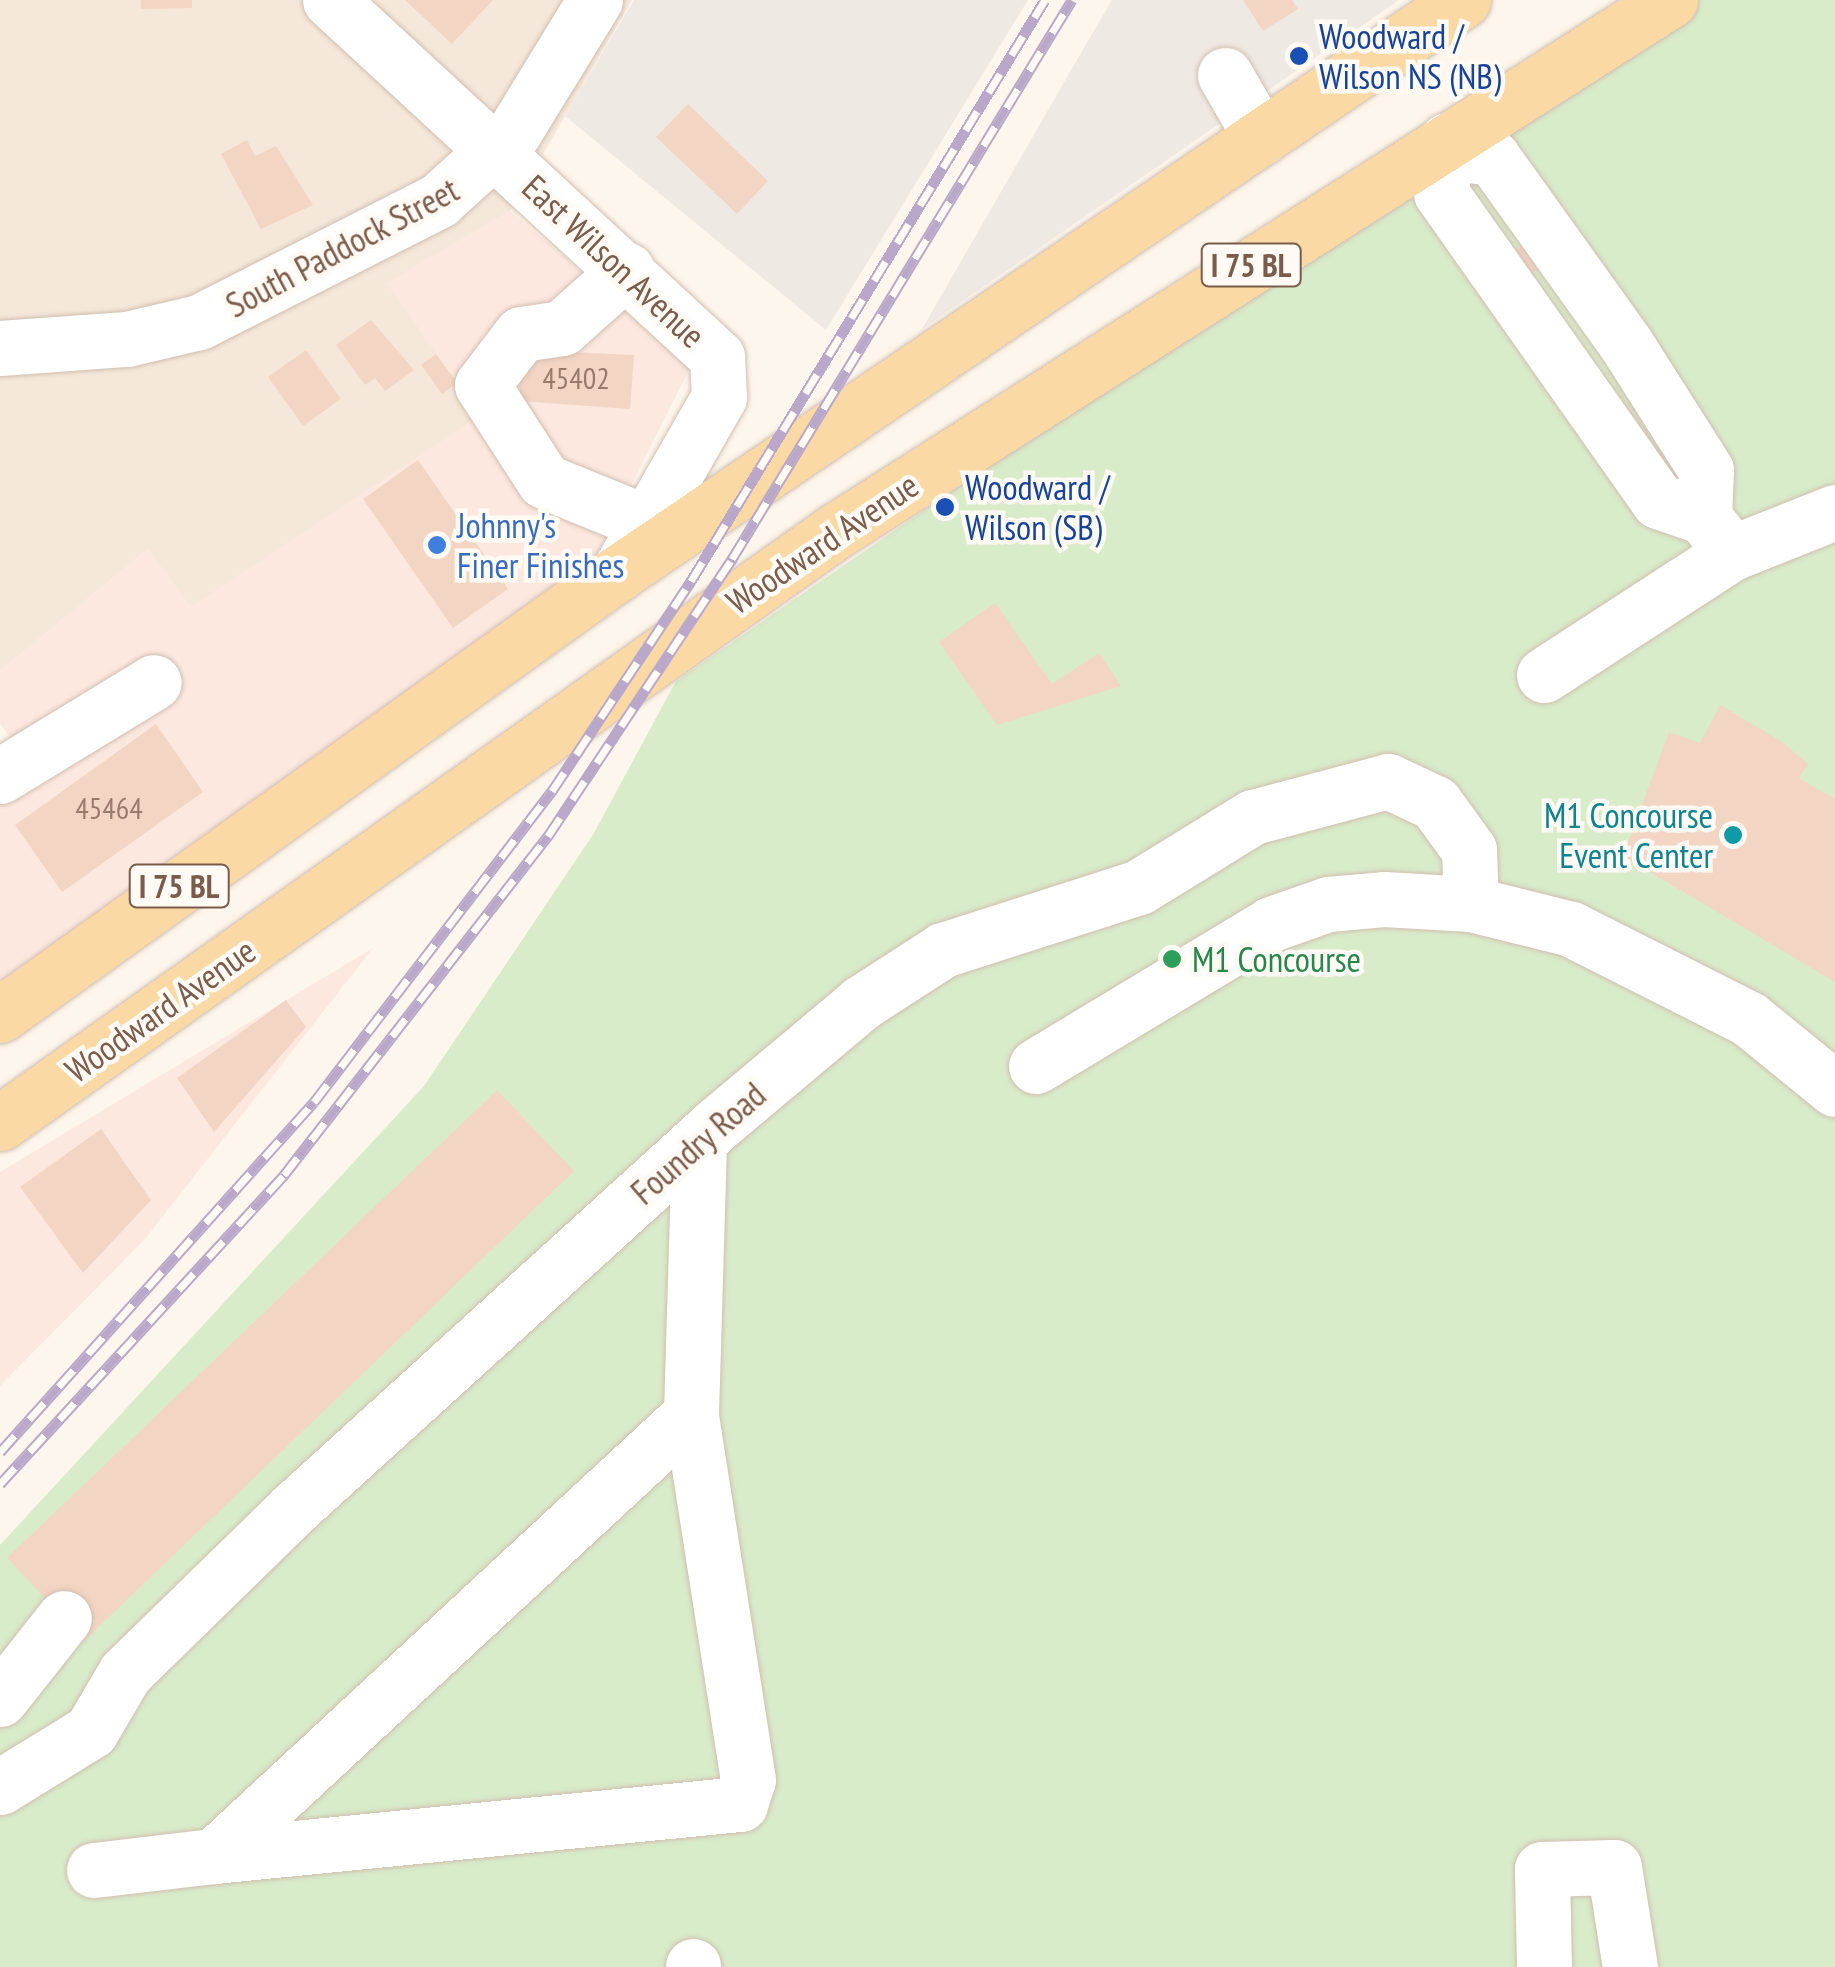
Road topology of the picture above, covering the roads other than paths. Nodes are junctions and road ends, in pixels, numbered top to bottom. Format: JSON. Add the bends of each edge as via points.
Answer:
{"nodes":[{"id":1,"x":330,"y":0,"type":"edge"},
{"id":2,"x":594,"y":0,"type":"edge"},
{"id":3,"x":1462,"y":0,"type":"edge"},
{"id":4,"x":1670,"y":0,"type":"edge"},
{"id":5,"x":1224,"y":75,"type":"dead end"},
{"id":6,"x":1261,"y":137,"type":"junction"},
{"id":7,"x":1449,"y":146,"type":"junction"},
{"id":8,"x":497,"y":153,"type":"junction"},
{"id":9,"x":626,"y":270,"type":"junction"},
{"id":10,"x":0,"y":348,"type":"edge"},
{"id":11,"x":1835,"y":512,"type":"edge"},
{"id":12,"x":645,"y":522,"type":"junction"},
{"id":13,"x":1718,"y":535,"type":"junction"},
{"id":14,"x":618,"y":573,"type":"junction"},
{"id":15,"x":1544,"y":674,"type":"dead end"},
{"id":16,"x":154,"y":682,"type":"dead end"},
{"id":17,"x":0,"y":776,"type":"edge"},
{"id":18,"x":1472,"y":904,"type":"junction"},
{"id":19,"x":0,"y":1015,"type":"edge"},
{"id":20,"x":1036,"y":1066,"type":"dead end"},
{"id":21,"x":1835,"y":1089,"type":"edge"},
{"id":22,"x":0,"y":1123,"type":"edge"},
{"id":23,"x":698,"y":1141,"type":"junction"},
{"id":24,"x":691,"y":1414,"type":"junction"},
{"id":25,"x":64,"y":1618,"type":"dead end"},
{"id":26,"x":0,"y":1699,"type":"edge"},
{"id":27,"x":0,"y":1787,"type":"edge"},
{"id":28,"x":214,"y":1856,"type":"junction"},
{"id":29,"x":94,"y":1870,"type":"dead end"},
{"id":30,"x":1544,"y":1967,"type":"edge"},
{"id":31,"x":1630,"y":1967,"type":"edge"}],
"edges":[{"from":1,"to":8,"type":"street","name":"East Wilson Avenue"},
{"from":2,"to":8,"type":"street","name":"South Paddock Street"},
{"from":3,"to":6,"type":"main road","number":"I 75 BL"},
{"from":4,"to":7,"type":"main road","name":"Woodward Avenue","number":"I 75 BL"},
{"from":5,"to":6,"type":"street"},
{"from":6,"to":14,"type":"main road","number":"I 75 BL"},
{"from":7,"to":13,"type":"street","via":[[1441,194],[1658,501]]},
{"from":7,"to":22,"type":"main road","name":"Woodward Avenue","number":"I 75 BL","via":[[834,532]]},
{"from":8,"to":9,"type":"street","name":"East Wilson Avenue"},
{"from":8,"to":10,"type":"street","name":"South Paddock Street","via":[[439,200],[199,322],[127,340]]},
{"from":9,"to":12,"type":"street","name":"East Wilson Avenue","via":[[710,346],[722,382]]},
{"from":9,"to":12,"type":"street","via":[[562,328],[521,334],[482,385],[544,481]]},
{"from":11,"to":13,"type":"street"},
{"from":12,"to":14,"type":"street","name":"East Wilson Avenue"},
{"from":13,"to":15,"type":"street"},
{"from":14,"to":19,"type":"main road","number":"I 75 BL"},
{"from":16,"to":17,"type":"street"},
{"from":18,"to":20,"type":"street","via":[[1384,898],[1302,911],[1152,989]]},
{"from":18,"to":21,"type":"street","via":[[1602,942],[1779,1038]]},
{"from":18,"to":23,"type":"street","name":"Foundry Road","via":[[1469,850],[1435,804],[1388,781],[1332,791],[1253,818],[1139,888],[944,950],[862,1003]]},
{"from":23,"to":24,"type":"street"},
{"from":23,"to":27,"type":"street","name":"Foundry Road","via":[[292,1508],[125,1673],[91,1732]]},
{"from":24,"to":28,"type":"street"},
{"from":24,"to":28,"type":"street","via":[[748,1780],[740,1804]]},
{"from":25,"to":26,"type":"street"},
{"from":28,"to":29,"type":"street"},
{"from":30,"to":31,"type":"street","via":[[1542,1869],[1614,1866]]}]}
